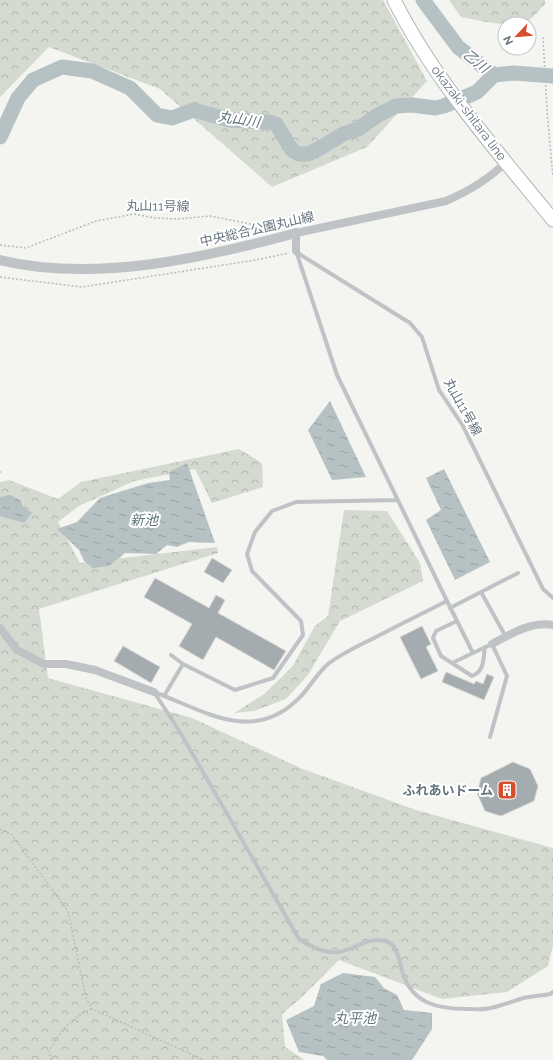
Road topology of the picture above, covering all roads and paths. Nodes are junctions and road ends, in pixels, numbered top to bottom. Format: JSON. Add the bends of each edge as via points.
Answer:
{"nodes":[{"id":1,"x":394,"y":0,"type":"edge"},
{"id":2,"x":543,"y":37,"type":"dead end"},
{"id":3,"x":506,"y":162,"type":"junction"},
{"id":4,"x":553,"y":177,"type":"edge"},
{"id":5,"x":553,"y":220,"type":"edge"},
{"id":6,"x":296,"y":233,"type":"junction"},
{"id":7,"x":0,"y":245,"type":"edge"},
{"id":8,"x":296,"y":251,"type":"junction"},
{"id":9,"x":0,"y":260,"type":"edge"},
{"id":10,"x":397,"y":500,"type":"junction"},
{"id":11,"x":518,"y":573,"type":"dead end"},
{"id":12,"x":481,"y":592,"type":"junction"},
{"id":13,"x":553,"y":598,"type":"edge"},
{"id":14,"x":447,"y":602,"type":"junction"},
{"id":15,"x":450,"y":608,"type":"junction"},
{"id":16,"x":457,"y":621,"type":"junction"},
{"id":17,"x":553,"y":625,"type":"edge"},
{"id":18,"x":0,"y":628,"type":"edge"},
{"id":19,"x":506,"y":636,"type":"junction"},
{"id":20,"x":488,"y":645,"type":"junction"},
{"id":21,"x":473,"y":653,"type":"junction"},
{"id":22,"x":171,"y":655,"type":"dead end"},
{"id":23,"x":452,"y":663,"type":"junction"},
{"id":24,"x":183,"y":664,"type":"junction"},
{"id":25,"x":154,"y":692,"type":"junction"},
{"id":26,"x":164,"y":696,"type":"junction"},
{"id":27,"x":490,"y":737,"type":"dead end"},
{"id":28,"x":0,"y":829,"type":"edge"},
{"id":29,"x":553,"y":992,"type":"edge"},
{"id":30,"x":92,"y":1009,"type":"junction"},
{"id":31,"x":52,"y":1060,"type":"edge"},
{"id":32,"x":204,"y":1060,"type":"edge"}],
"edges":[{"from":1,"to":3,"type":"main road","name":"okazaki-shitara line","via":[[448,87]]},
{"from":2,"to":4,"type":"path"},
{"from":3,"to":5,"type":"main road","name":"okazaki-shitara line"},
{"from":3,"to":6,"type":"street","name":"中央総合公園丸山線","via":[[490,178],[446,201]]},
{"from":6,"to":7,"type":"path","name":"丸山11号線","via":[[210,216],[178,219],[134,214],[96,221],[26,248]]},
{"from":6,"to":8,"type":"street"},
{"from":6,"to":9,"type":"street","name":"中央総合公園丸山線","via":[[231,250],[91,270],[47,268]]},
{"from":8,"to":10,"type":"lane","via":[[337,375]]},
{"from":8,"to":13,"type":"lane","name":"丸山11号線","via":[[410,323],[422,337],[439,390],[463,426],[543,589]]},
{"from":10,"to":14,"type":"lane"},
{"from":10,"to":24,"type":"lane","via":[[296,502],[272,511],[255,532],[247,554],[252,571],[301,621],[303,635],[274,678],[235,690]]},
{"from":11,"to":12,"type":"lane"},
{"from":12,"to":15,"type":"lane"},
{"from":12,"to":19,"type":"lane"},
{"from":14,"to":15,"type":"lane"},
{"from":14,"to":26,"type":"lane","via":[[350,650],[327,665],[296,702],[279,713],[260,720],[221,720]]},
{"from":15,"to":16,"type":"lane"},
{"from":16,"to":21,"type":"lane"},
{"from":16,"to":23,"type":"lane","via":[[436,631],[433,638],[441,656]]},
{"from":17,"to":19,"type":"street","via":[[544,623]]},
{"from":18,"to":25,"type":"street","via":[[17,650],[44,664],[66,664],[95,670]]},
{"from":19,"to":20,"type":"street"},
{"from":20,"to":21,"type":"lane"},
{"from":20,"to":23,"type":"lane","via":[[478,674],[472,676]]},
{"from":20,"to":27,"type":"lane","via":[[507,676]]},
{"from":21,"to":23,"type":"lane"},
{"from":22,"to":24,"type":"lane"},
{"from":24,"to":26,"type":"lane"},
{"from":25,"to":26,"type":"lane"},
{"from":25,"to":29,"type":"lane","via":[[180,732],[299,939],[326,952],[339,952],[375,940],[391,943],[410,988],[424,1000],[442,1008],[490,1008]]},
{"from":28,"to":30,"type":"path","via":[[11,834],[68,911],[86,998]]},
{"from":30,"to":31,"type":"path","via":[[81,1014],[58,1034],[49,1052]]},
{"from":30,"to":32,"type":"path"}]}
